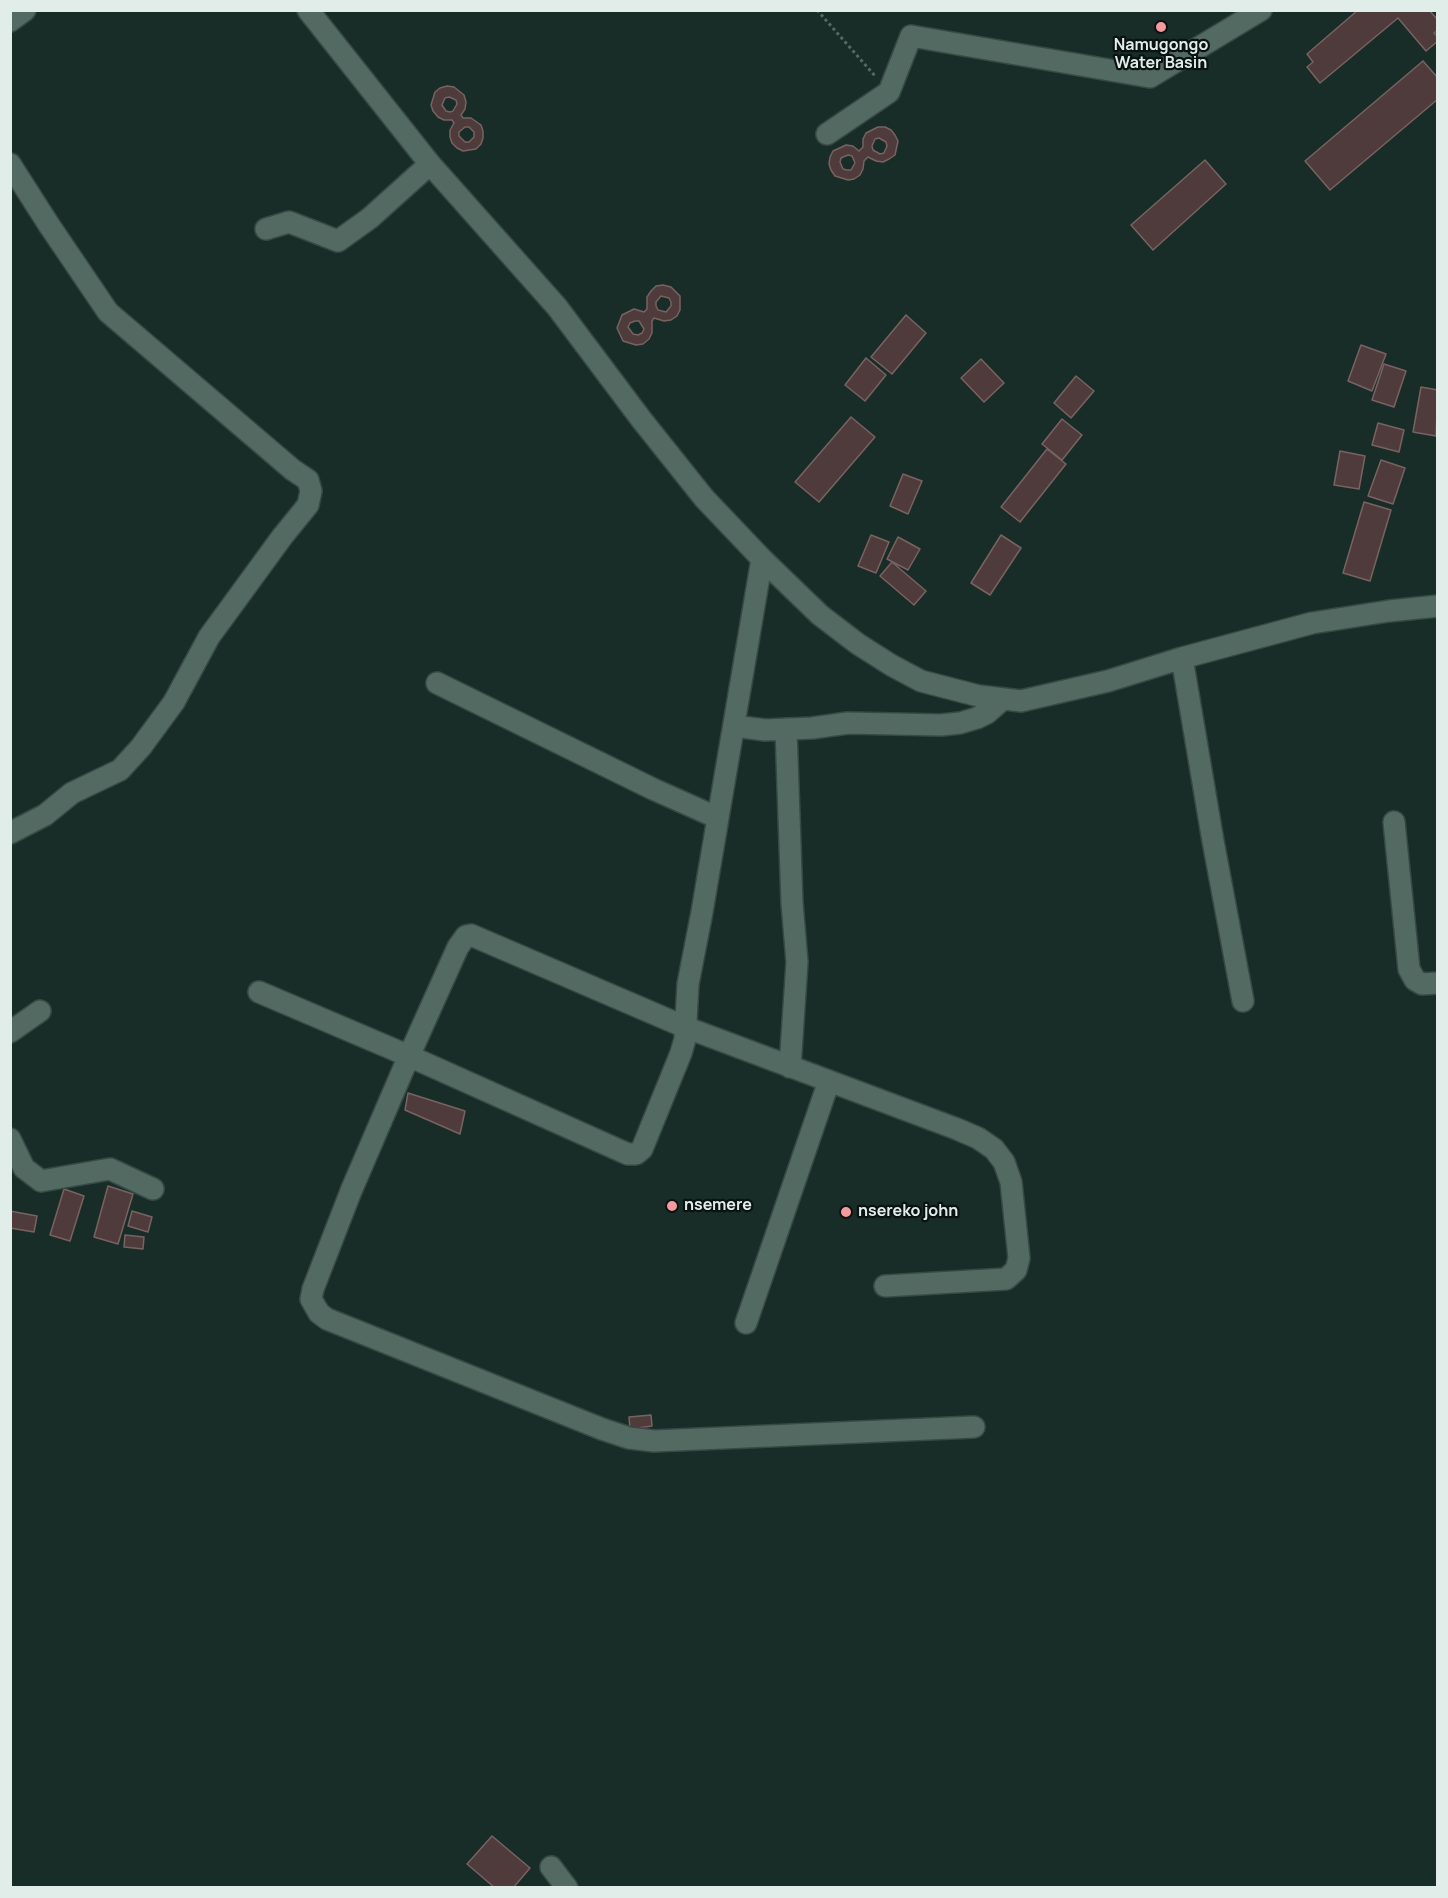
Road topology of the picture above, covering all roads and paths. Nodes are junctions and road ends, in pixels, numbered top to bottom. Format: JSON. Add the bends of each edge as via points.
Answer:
{"nodes":[{"id":1,"x":25,"y":10,"type":"edge"},
{"id":2,"x":308,"y":10,"type":"edge"},
{"id":3,"x":817,"y":10,"type":"edge"},
{"id":4,"x":1261,"y":10,"type":"edge"},
{"id":5,"x":10,"y":21,"type":"edge"},
{"id":6,"x":889,"y":92,"type":"junction"},
{"id":7,"x":827,"y":134,"type":"dead end"},
{"id":8,"x":10,"y":164,"type":"edge"},
{"id":9,"x":430,"y":164,"type":"junction"},
{"id":10,"x":266,"y":229,"type":"dead end"},
{"id":11,"x":762,"y":559,"type":"junction"},
{"id":12,"x":1437,"y":606,"type":"edge"},
{"id":13,"x":1182,"y":658,"type":"junction"},
{"id":14,"x":436,"y":683,"type":"dead end"},
{"id":15,"x":1004,"y":699,"type":"junction"},
{"id":16,"x":734,"y":726,"type":"junction"},
{"id":17,"x":786,"y":729,"type":"junction"},
{"id":18,"x":718,"y":818,"type":"junction"},
{"id":19,"x":1394,"y":822,"type":"dead end"},
{"id":20,"x":10,"y":833,"type":"edge"},
{"id":21,"x":1437,"y":983,"type":"edge"},
{"id":22,"x":259,"y":992,"type":"dead end"},
{"id":23,"x":1243,"y":1001,"type":"dead end"},
{"id":24,"x":40,"y":1011,"type":"dead end"},
{"id":25,"x":685,"y":1027,"type":"junction"},
{"id":26,"x":10,"y":1032,"type":"edge"},
{"id":27,"x":409,"y":1056,"type":"junction"},
{"id":28,"x":790,"y":1067,"type":"junction"},
{"id":29,"x":829,"y":1082,"type":"junction"},
{"id":30,"x":10,"y":1139,"type":"edge"},
{"id":31,"x":153,"y":1189,"type":"dead end"},
{"id":32,"x":885,"y":1286,"type":"dead end"},
{"id":33,"x":746,"y":1323,"type":"dead end"},
{"id":34,"x":974,"y":1427,"type":"dead end"},
{"id":35,"x":551,"y":1867,"type":"dead end"},
{"id":36,"x":567,"y":1887,"type":"edge"}],
"edges":[{"from":1,"to":5,"type":"street"},
{"from":2,"to":9,"type":"street"},
{"from":3,"to":6,"type":"path"},
{"from":4,"to":6,"type":"street","via":[[1150,77],[911,36]]},
{"from":6,"to":7,"type":"street"},
{"from":8,"to":20,"type":"street","via":[[108,312],[308,480],[311,491],[308,505],[209,637],[174,702],[141,747],[120,770],[72,793],[45,815]]},
{"from":9,"to":10,"type":"street","via":[[338,241],[289,222]]},
{"from":9,"to":11,"type":"street","via":[[557,307],[704,498]]},
{"from":11,"to":15,"type":"street","via":[[820,615],[891,665],[921,681]]},
{"from":11,"to":16,"type":"street"},
{"from":12,"to":13,"type":"street","via":[[1312,623]]},
{"from":13,"to":15,"type":"street","via":[[1034,699]]},
{"from":13,"to":23,"type":"street"},
{"from":14,"to":18,"type":"street"},
{"from":15,"to":17,"type":"street","via":[[987,713],[960,723],[848,723]]},
{"from":16,"to":17,"type":"street"},
{"from":16,"to":18,"type":"street"},
{"from":17,"to":28,"type":"street","via":[[796,962]]},
{"from":18,"to":25,"type":"street","via":[[688,984]]},
{"from":19,"to":21,"type":"street","via":[[1409,969],[1422,984]]},
{"from":22,"to":27,"type":"street"},
{"from":24,"to":26,"type":"street"},
{"from":25,"to":27,"type":"street","via":[[471,935],[458,946]]},
{"from":25,"to":27,"type":"street","via":[[681,1053],[642,1149],[636,1154],[621,1151]]},
{"from":25,"to":28,"type":"street"},
{"from":27,"to":34,"type":"street","via":[[313,1289],[314,1308],[327,1319],[629,1438],[654,1441]]},
{"from":28,"to":29,"type":"street"},
{"from":29,"to":32,"type":"street","via":[[978,1138],[1004,1162],[1011,1182],[1019,1258],[1012,1276]]},
{"from":29,"to":33,"type":"street"},
{"from":30,"to":31,"type":"street","via":[[24,1168],[41,1182],[110,1169]]},
{"from":35,"to":36,"type":"street"}]}
